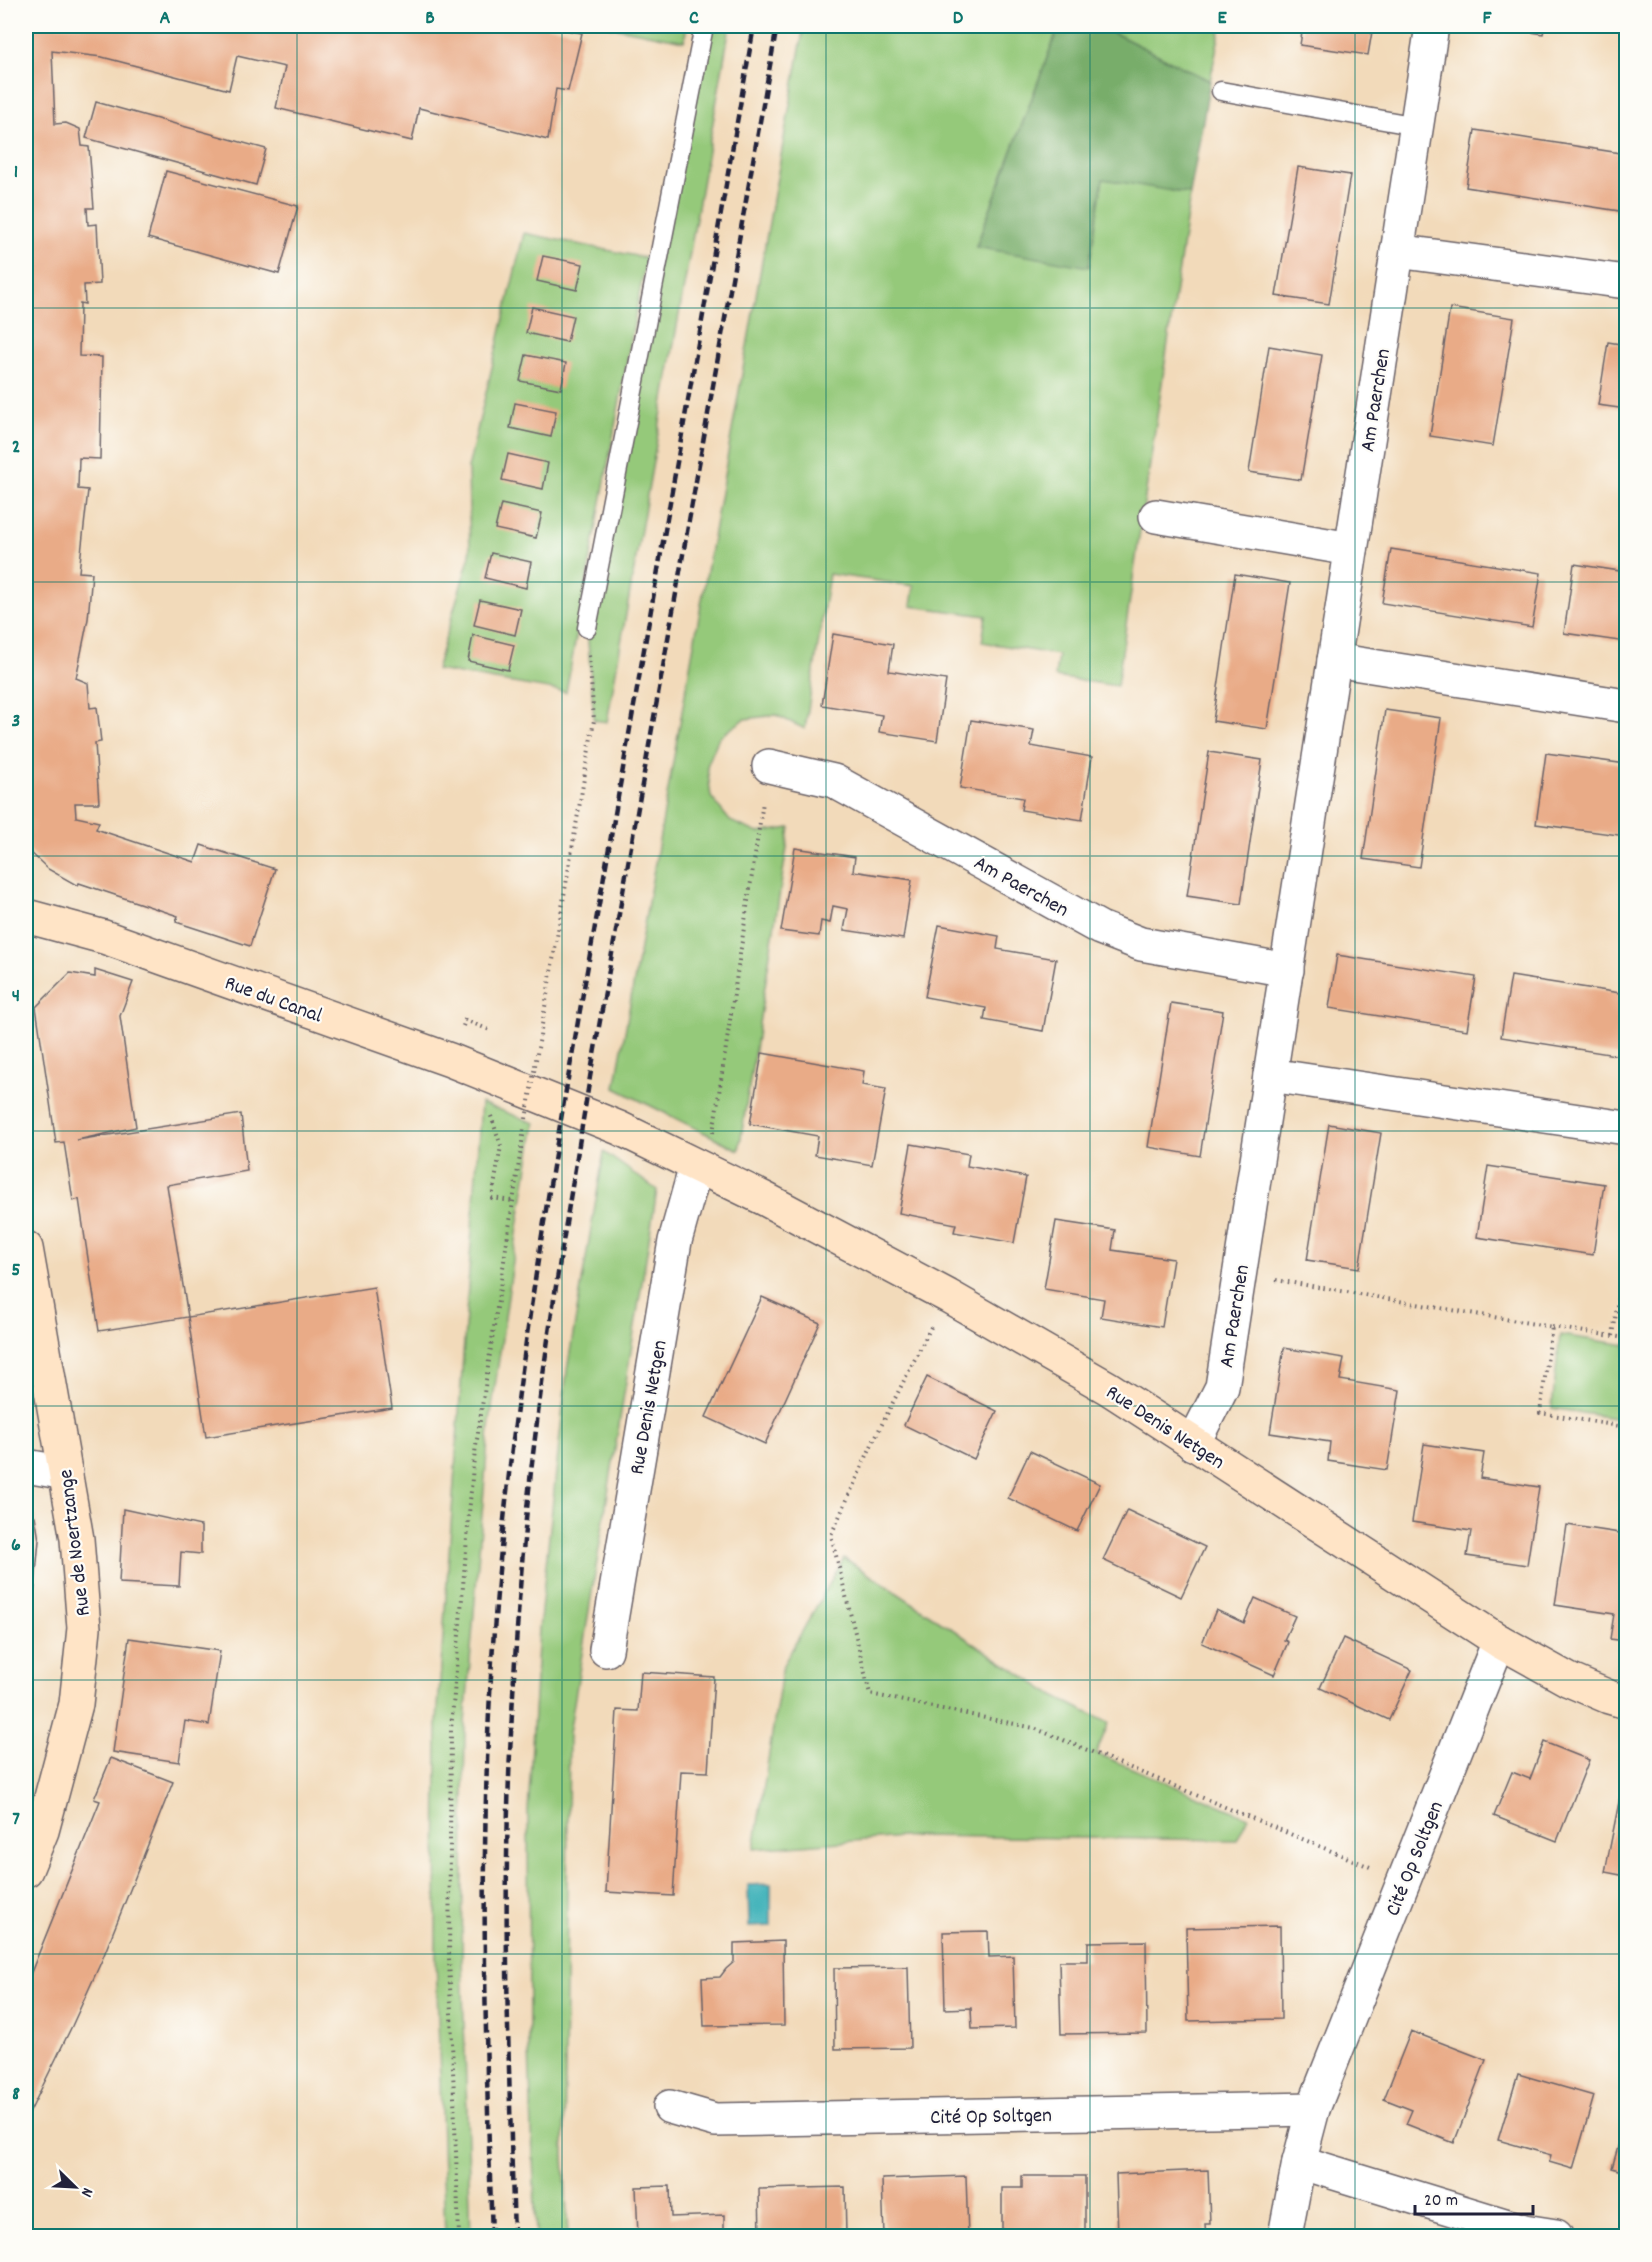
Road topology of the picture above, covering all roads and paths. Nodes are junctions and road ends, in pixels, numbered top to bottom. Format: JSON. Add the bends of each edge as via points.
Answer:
{"nodes":[{"id":1,"x":704,"y":26,"type":"edge"},
{"id":2,"x":1432,"y":26,"type":"edge"},
{"id":3,"x":1221,"y":91,"type":"dead end"},
{"id":4,"x":1417,"y":126,"type":"junction"},
{"id":5,"x":1397,"y":250,"type":"junction"},
{"id":6,"x":1626,"y":282,"type":"edge"},
{"id":7,"x":1156,"y":516,"type":"dead end"},
{"id":8,"x":1351,"y":549,"type":"junction"},
{"id":9,"x":587,"y":628,"type":"joint"},
{"id":10,"x":1334,"y":660,"type":"junction"},
{"id":11,"x":1626,"y":706,"type":"edge"},
{"id":12,"x":769,"y":766,"type":"joint"},
{"id":13,"x":26,"y":916,"type":"edge"},
{"id":14,"x":1287,"y":970,"type":"junction"},
{"id":15,"x":465,"y":1020,"type":"dead end"},
{"id":16,"x":492,"y":1031,"type":"dead end"},
{"id":17,"x":1270,"y":1075,"type":"junction"},
{"id":18,"x":519,"y":1088,"type":"joint"},
{"id":19,"x":488,"y":1105,"type":"dead end"},
{"id":20,"x":1626,"y":1128,"type":"edge"},
{"id":21,"x":713,"y":1134,"type":"dead end"},
{"id":22,"x":696,"y":1166,"type":"junction"},
{"id":23,"x":512,"y":1202,"type":"junction"},
{"id":24,"x":1626,"y":1236,"type":"edge"},
{"id":25,"x":26,"y":1248,"type":"edge"},
{"id":26,"x":1240,"y":1273,"type":"junction"},
{"id":27,"x":948,"y":1296,"type":"junction"},
{"id":28,"x":1552,"y":1327,"type":"junction"},
{"id":29,"x":1613,"y":1336,"type":"junction"},
{"id":30,"x":1626,"y":1338,"type":"edge"},
{"id":31,"x":1626,"y":1427,"type":"edge"},
{"id":32,"x":1193,"y":1444,"type":"junction"},
{"id":33,"x":26,"y":1466,"type":"edge"},
{"id":34,"x":66,"y":1473,"type":"junction"},
{"id":35,"x":1499,"y":1641,"type":"junction"},
{"id":36,"x":606,"y":1650,"type":"dead end"},
{"id":37,"x":1626,"y":1702,"type":"edge"},
{"id":38,"x":1373,"y":1868,"type":"dead end"},
{"id":39,"x":26,"y":1870,"type":"edge"},
{"id":40,"x":670,"y":2107,"type":"dead end"},
{"id":41,"x":1313,"y":2109,"type":"junction"},
{"id":42,"x":1299,"y":2162,"type":"junction"},
{"id":43,"x":459,"y":2236,"type":"edge"},
{"id":44,"x":1285,"y":2236,"type":"edge"},
{"id":45,"x":1556,"y":2236,"type":"edge"}],
"edges":[{"from":1,"to":9,"type":"lane"},
{"from":2,"to":4,"type":"street","name":"Am Paerchen"},
{"from":3,"to":4,"type":"lane"},
{"from":4,"to":5,"type":"street","name":"Am Paerchen"},
{"from":5,"to":6,"type":"street"},
{"from":5,"to":8,"type":"street","name":"Am Paerchen"},
{"from":7,"to":8,"type":"street"},
{"from":8,"to":10,"type":"street","name":"Am Paerchen"},
{"from":9,"to":23,"type":"path","bridge":true,"via":[[594,720]]},
{"from":10,"to":11,"type":"street"},
{"from":10,"to":14,"type":"street","name":"Am Paerchen"},
{"from":12,"to":14,"type":"street","name":"Am Paerchen","via":[[834,781],[1100,928],[1141,944]]},
{"from":12,"to":21,"type":"path"},
{"from":13,"to":18,"type":"main road","name":"Rue du Canal","via":[[104,937]]},
{"from":14,"to":17,"type":"street","name":"Am Paerchen"},
{"from":15,"to":16,"type":"path"},
{"from":17,"to":20,"type":"street"},
{"from":17,"to":26,"type":"street","name":"Am Paerchen"},
{"from":18,"to":22,"type":"main road","name":"Rue Denis Netgen","via":[[619,1128]]},
{"from":19,"to":23,"type":"path","via":[[501,1146],[492,1198]]},
{"from":22,"to":27,"type":"main road","name":"Rue Denis Netgen"},
{"from":22,"to":36,"type":"street","name":"Rue Denis Netgen","via":[[675,1241]]},
{"from":23,"to":43,"type":"path","via":[[473,1466],[452,1730],[449,1958]]},
{"from":24,"to":29,"type":"path"},
{"from":25,"to":34,"type":"main road","name":"Rue de Noertzange"},
{"from":26,"to":28,"type":"path"},
{"from":26,"to":32,"type":"street","name":"Am Paerchen","via":[[1222,1387]]},
{"from":27,"to":32,"type":"main road","name":"Rue Denis Netgen","via":[[1108,1388]]},
{"from":27,"to":38,"type":"path","via":[[874,1440],[831,1535],[870,1694],[1034,1728]]},
{"from":28,"to":29,"type":"path"},
{"from":28,"to":31,"type":"path","via":[[1540,1413]]},
{"from":29,"to":30,"type":"path"},
{"from":32,"to":35,"type":"main road","name":"Rue Denis Netgen"},
{"from":33,"to":34,"type":"street"},
{"from":34,"to":39,"type":"main road","name":"Rue de Noertzange","via":[[77,1539],[84,1628],[75,1704],[42,1831]]},
{"from":35,"to":37,"type":"main road","name":"Rue Denis Netgen","via":[[1569,1680]]},
{"from":35,"to":41,"type":"street","name":"Cité Op Soltgen"},
{"from":40,"to":41,"type":"street","name":"Cité Op Soltgen","via":[[715,2120]]},
{"from":41,"to":42,"type":"street","name":"Cité Op Soltgen"},
{"from":42,"to":44,"type":"street","name":"Cité Op Soltgen"},
{"from":42,"to":45,"type":"street","via":[[1524,2231]]}]}
